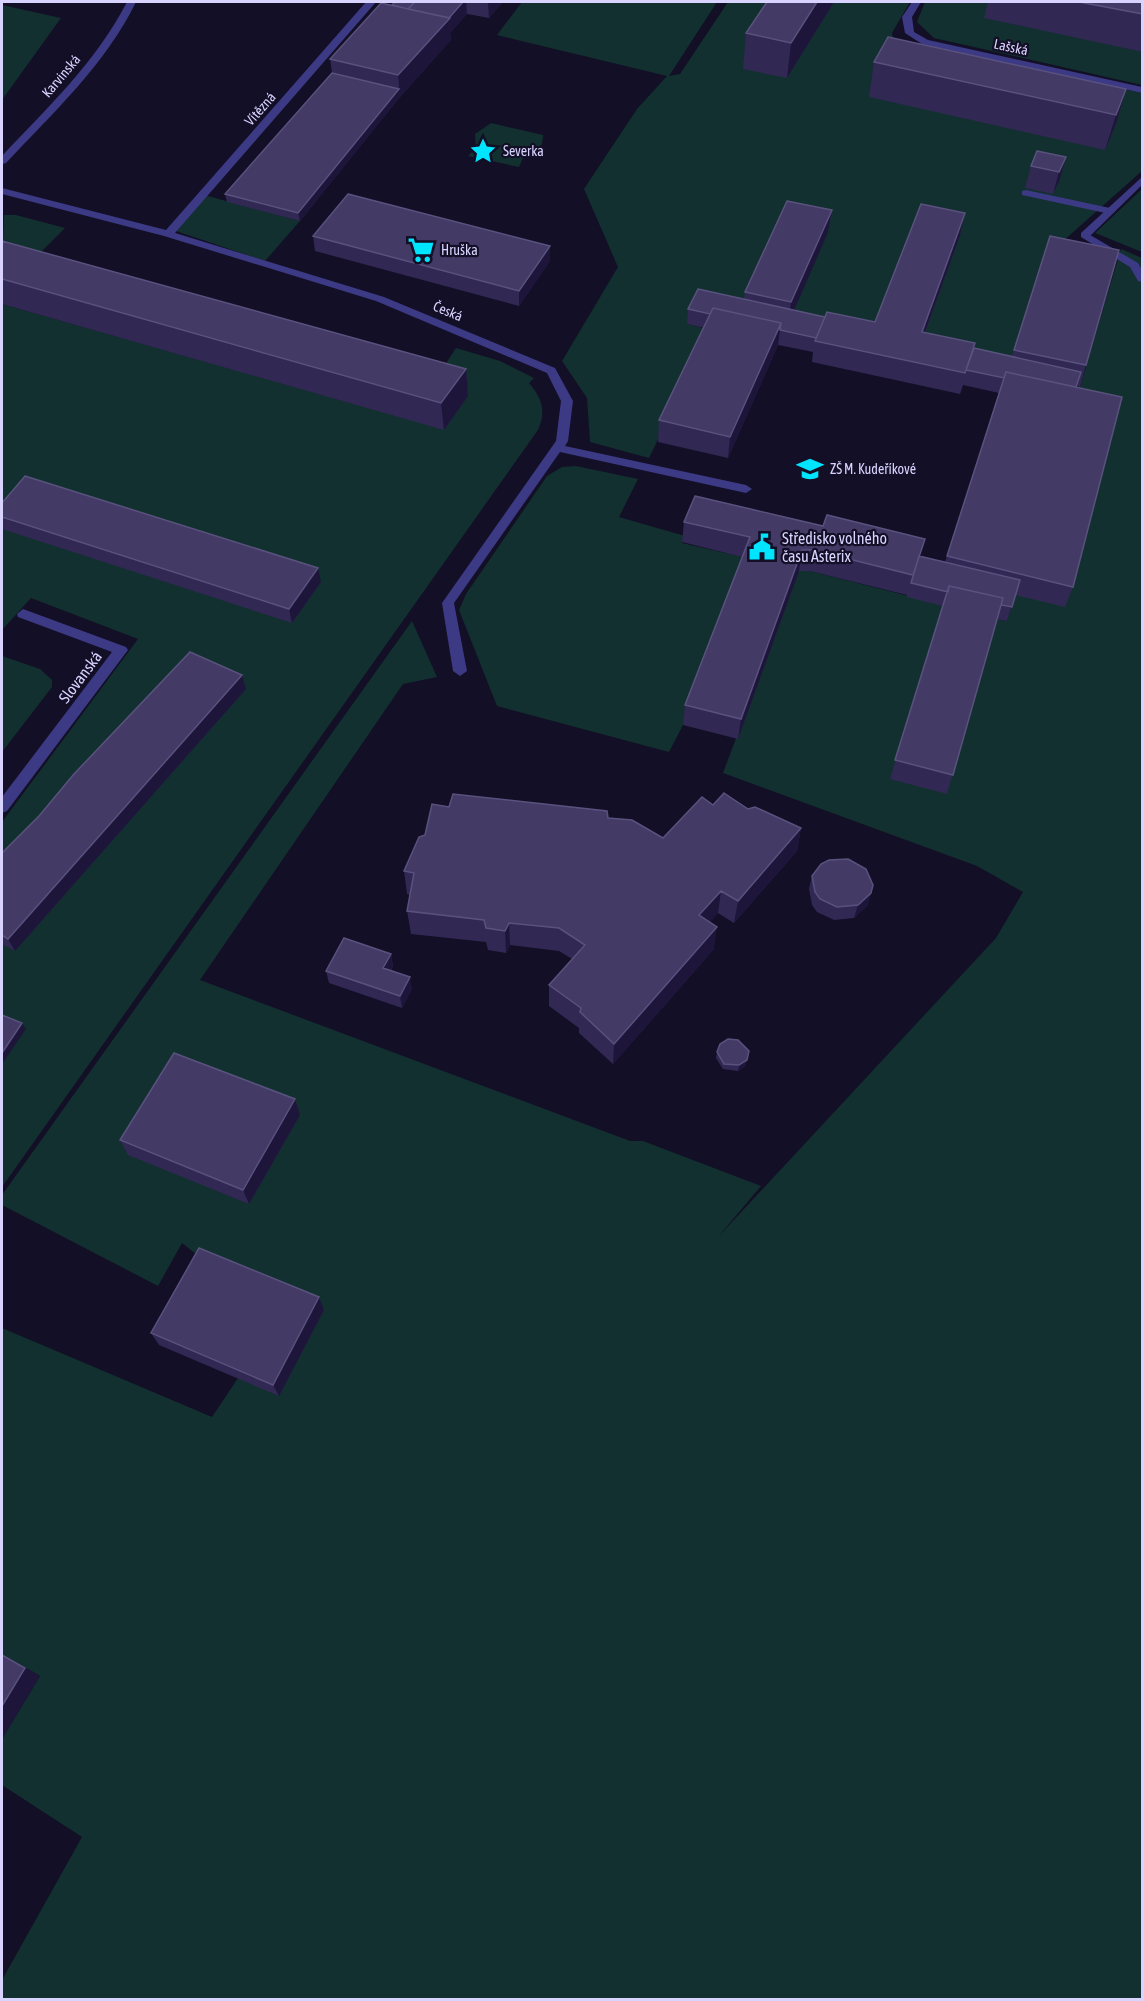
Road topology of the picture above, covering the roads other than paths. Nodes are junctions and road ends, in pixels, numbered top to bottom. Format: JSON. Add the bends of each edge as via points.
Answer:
{"nodes":[{"id":1,"x":131,"y":2,"type":"edge"},
{"id":2,"x":371,"y":2,"type":"edge"},
{"id":3,"x":916,"y":2,"type":"edge"},
{"id":4,"x":1143,"y":90,"type":"edge"},
{"id":5,"x":2,"y":161,"type":"edge"},
{"id":6,"x":1143,"y":180,"type":"edge"},
{"id":7,"x":2,"y":191,"type":"edge"},
{"id":8,"x":1026,"y":193,"type":"dead end"},
{"id":9,"x":1110,"y":211,"type":"junction"},
{"id":10,"x":168,"y":234,"type":"junction"},
{"id":11,"x":1143,"y":279,"type":"edge"},
{"id":12,"x":558,"y":448,"type":"junction"},
{"id":13,"x":746,"y":489,"type":"dead end"},
{"id":14,"x":23,"y":614,"type":"dead end"},
{"id":15,"x":460,"y":671,"type":"dead end"},
{"id":16,"x":2,"y":807,"type":"edge"}],
"edges":[{"from":1,"to":5,"type":"street","name":"Karvinská","via":[[124,20],[67,92]]},
{"from":2,"to":10,"type":"street","name":"Vítězná"},
{"from":3,"to":4,"type":"street","name":"Lašská","via":[[907,17],[910,33],[926,42]]},
{"from":6,"to":9,"type":"street"},
{"from":7,"to":10,"type":"street","name":"Česká"},
{"from":8,"to":9,"type":"street"},
{"from":9,"to":11,"type":"street","via":[[1085,235],[1134,265]]},
{"from":10,"to":12,"type":"street","name":"Česká","via":[[380,299],[551,371],[567,401]]},
{"from":12,"to":13,"type":"street"},
{"from":12,"to":15,"type":"street","name":"Česká","via":[[448,603]]},
{"from":14,"to":16,"type":"street","name":"Slovanská","via":[[122,650]]}]}
